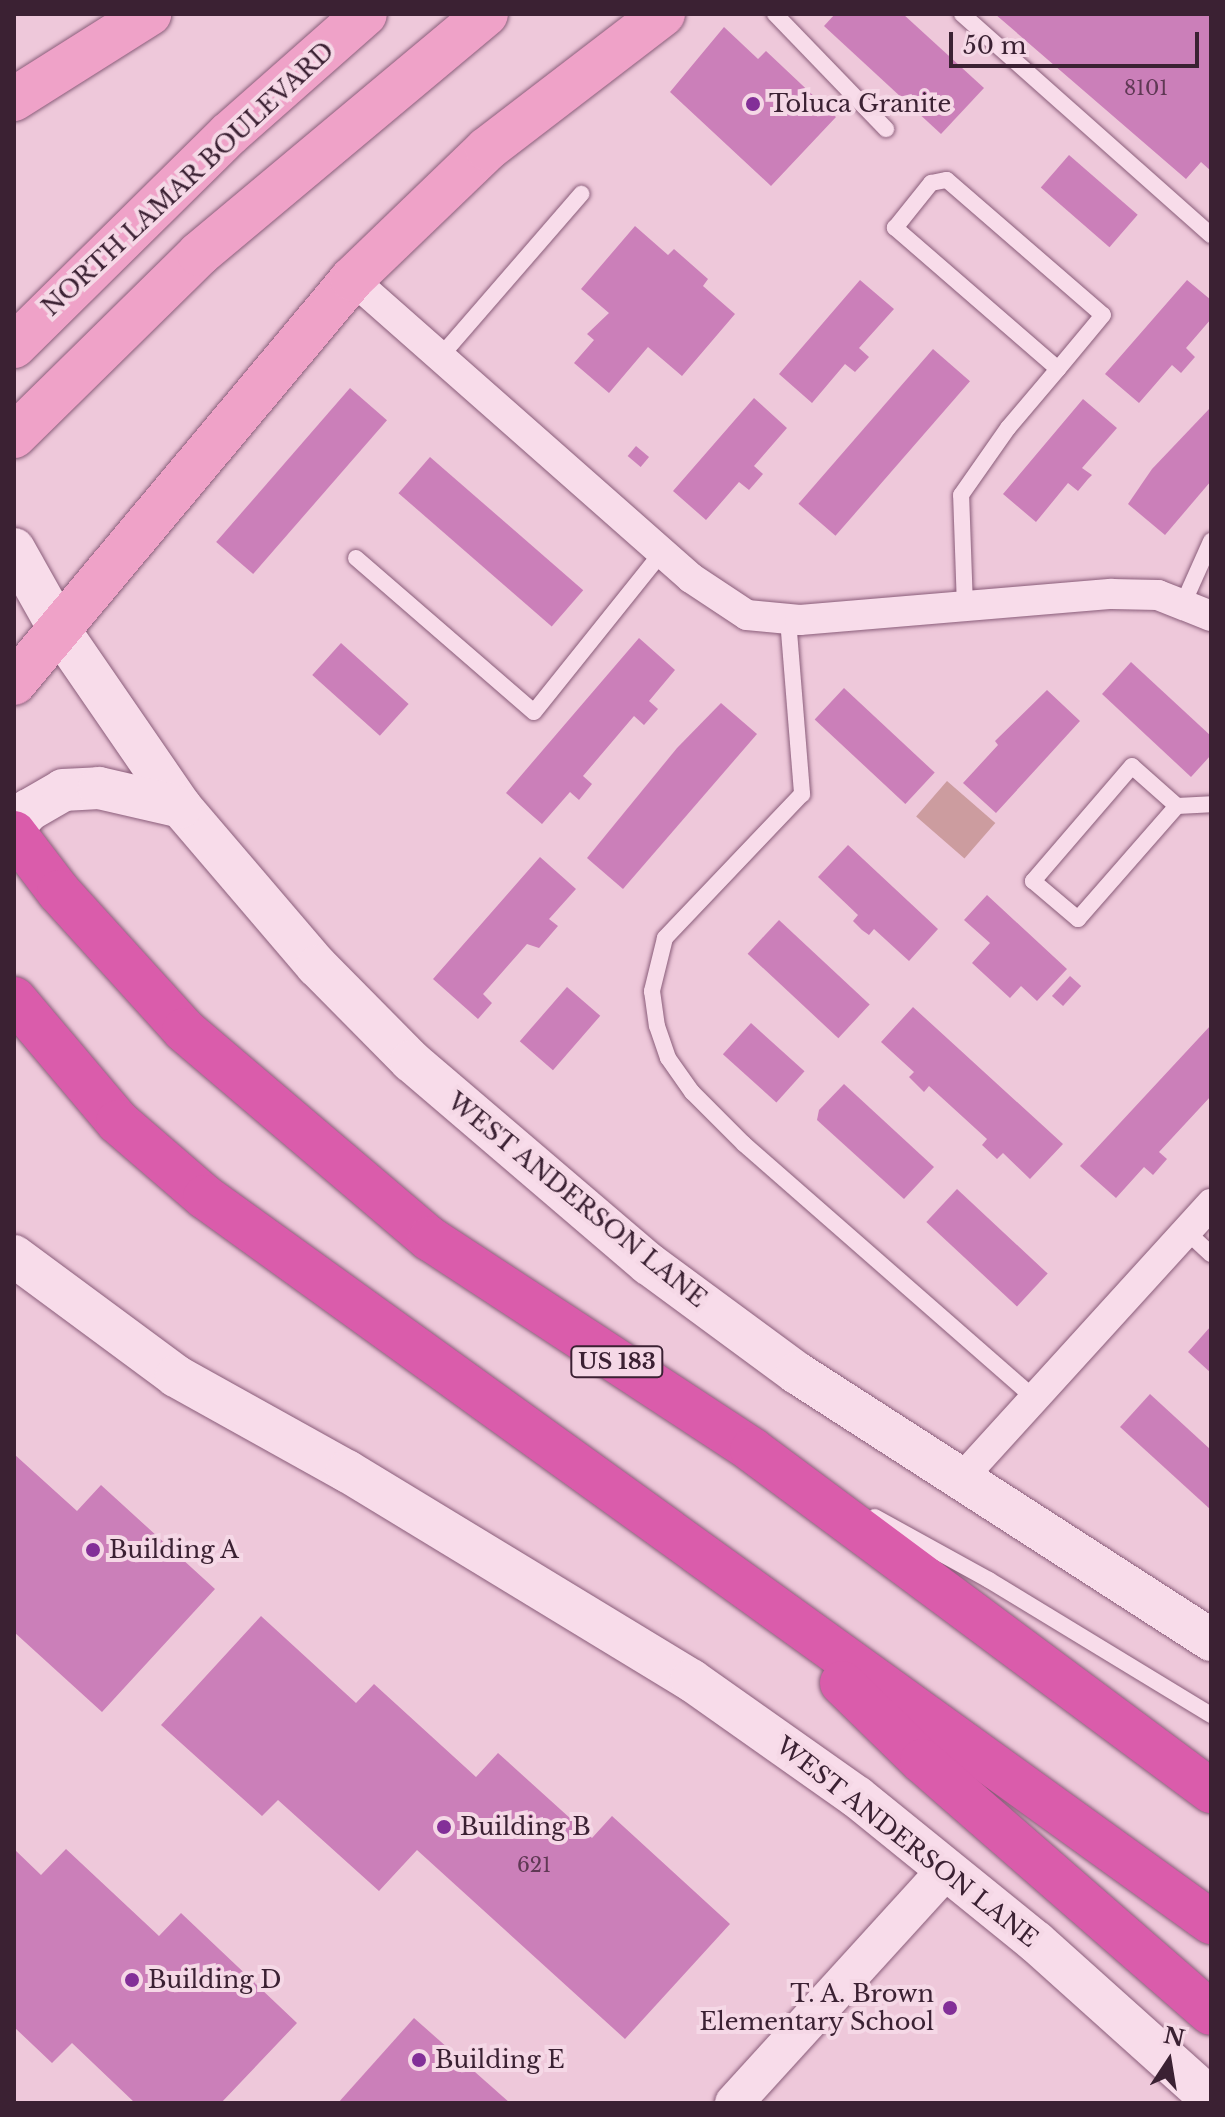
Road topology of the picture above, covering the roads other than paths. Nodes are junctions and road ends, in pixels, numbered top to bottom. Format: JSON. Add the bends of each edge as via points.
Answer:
{"nodes":[{"id":1,"x":149,"y":14,"type":"edge"},
{"id":2,"x":365,"y":14,"type":"edge"},
{"id":3,"x":486,"y":14,"type":"edge"},
{"id":4,"x":663,"y":14,"type":"edge"},
{"id":5,"x":775,"y":14,"type":"edge"},
{"id":6,"x":962,"y":14,"type":"edge"},
{"id":7,"x":14,"y":99,"type":"edge"},
{"id":8,"x":886,"y":129,"type":"dead end"},
{"id":9,"x":581,"y":194,"type":"dead end"},
{"id":10,"x":1211,"y":235,"type":"edge"},
{"id":11,"x":352,"y":279,"type":"junction"},
{"id":12,"x":14,"y":346,"type":"edge"},
{"id":13,"x":440,"y":357,"type":"junction"},
{"id":14,"x":1058,"y":369,"type":"junction"},
{"id":15,"x":14,"y":436,"type":"edge"},
{"id":16,"x":1211,"y":541,"type":"edge"},
{"id":17,"x":662,"y":552,"type":"junction"},
{"id":18,"x":356,"y":558,"type":"dead end"},
{"id":19,"x":21,"y":561,"type":"edge"},
{"id":20,"x":1183,"y":604,"type":"junction"},
{"id":21,"x":965,"y":607,"type":"junction"},
{"id":22,"x":1211,"y":616,"type":"edge"},
{"id":23,"x":788,"y":619,"type":"junction"},
{"id":24,"x":60,"y":631,"type":"junction"},
{"id":25,"x":14,"y":683,"type":"edge"},
{"id":26,"x":1211,"y":804,"type":"edge"},
{"id":27,"x":1177,"y":806,"type":"junction"},
{"id":28,"x":181,"y":807,"type":"junction"},
{"id":29,"x":14,"y":827,"type":"edge"},
{"id":30,"x":14,"y":833,"type":"edge"},
{"id":31,"x":14,"y":999,"type":"edge"},
{"id":32,"x":1211,"y":1204,"type":"edge"},
{"id":33,"x":1186,"y":1231,"type":"junction"},
{"id":34,"x":1211,"y":1254,"type":"edge"},
{"id":35,"x":14,"y":1256,"type":"edge"},
{"id":36,"x":1034,"y":1398,"type":"junction"},
{"id":37,"x":752,"y":1450,"type":"junction"},
{"id":38,"x":961,"y":1479,"type":"junction"},
{"id":39,"x":737,"y":1580,"type":"junction"},
{"id":40,"x":1211,"y":1640,"type":"edge"},
{"id":41,"x":1211,"y":1715,"type":"edge"},
{"id":42,"x":1211,"y":1791,"type":"edge"},
{"id":43,"x":945,"y":1871,"type":"junction"},
{"id":44,"x":1211,"y":1922,"type":"edge"},
{"id":45,"x":1211,"y":2013,"type":"edge"},
{"id":46,"x":1211,"y":2099,"type":"edge"},
{"id":47,"x":734,"y":2103,"type":"edge"}],
"edges":[{"from":1,"to":7,"type":"main road"},
{"from":2,"to":12,"type":"main road","name":"NORTH LAMAR BOULEVARD","via":[[229,134]]},
{"from":3,"to":15,"type":"main road","via":[[199,254]]},
{"from":4,"to":11,"type":"main road","via":[[487,149]]},
{"from":5,"to":8,"type":"lane"},
{"from":6,"to":10,"type":"lane"},
{"from":9,"to":13,"type":"lane"},
{"from":11,"to":13,"type":"street"},
{"from":11,"to":24,"type":"main road"},
{"from":13,"to":17,"type":"street"},
{"from":14,"to":14,"type":"lane","via":[[1103,315],[947,180],[931,183],[895,228]]},
{"from":14,"to":21,"type":"lane","via":[[961,495]]},
{"from":16,"to":20,"type":"lane"},
{"from":17,"to":18,"type":"lane","via":[[534,712]]},
{"from":17,"to":23,"type":"street","via":[[747,615]]},
{"from":19,"to":24,"type":"main road","name":"WEST ANDERSON LANE"},
{"from":20,"to":21,"type":"street","via":[[1158,595],[1112,594]]},
{"from":20,"to":22,"type":"street"},
{"from":21,"to":23,"type":"street"},
{"from":23,"to":36,"type":"lane","via":[[802,794],[665,938],[652,991],[657,1026],[668,1058],[712,1113]]},
{"from":24,"to":25,"type":"main road"},
{"from":24,"to":28,"type":"main road","name":"WEST ANDERSON LANE"},
{"from":26,"to":27,"type":"lane"},
{"from":27,"to":27,"type":"lane","via":[[1078,919],[1033,881],[1132,766]]},
{"from":28,"to":29,"type":"main road","via":[[99,788],[63,790],[29,810]]},
{"from":28,"to":38,"type":"main road","name":"WEST ANDERSON LANE","via":[[317,966],[516,1155],[649,1264],[797,1373]]},
{"from":30,"to":37,"type":"highway","number":"US 183","via":[[59,892],[184,1030],[430,1239]]},
{"from":31,"to":39,"type":"highway","via":[[118,1122],[205,1197]]},
{"from":32,"to":33,"type":"street"},
{"from":33,"to":34,"type":"lane"},
{"from":33,"to":36,"type":"street"},
{"from":35,"to":43,"type":"main road","name":"WEST ANDERSON LANE","via":[[176,1376],[347,1471],[691,1680],[857,1797]]},
{"from":36,"to":38,"type":"street"},
{"from":37,"to":41,"type":"lane","via":[[989,1580]]},
{"from":37,"to":42,"type":"highway","number":"US 183"},
{"from":38,"to":40,"type":"main road","name":"WEST ANDERSON LANE"},
{"from":39,"to":44,"type":"highway"},
{"from":39,"to":45,"type":"highway","via":[[922,1761]]},
{"from":43,"to":46,"type":"main road","name":"WEST ANDERSON LANE","via":[[1036,1942]]},
{"from":43,"to":47,"type":"street"}]}
